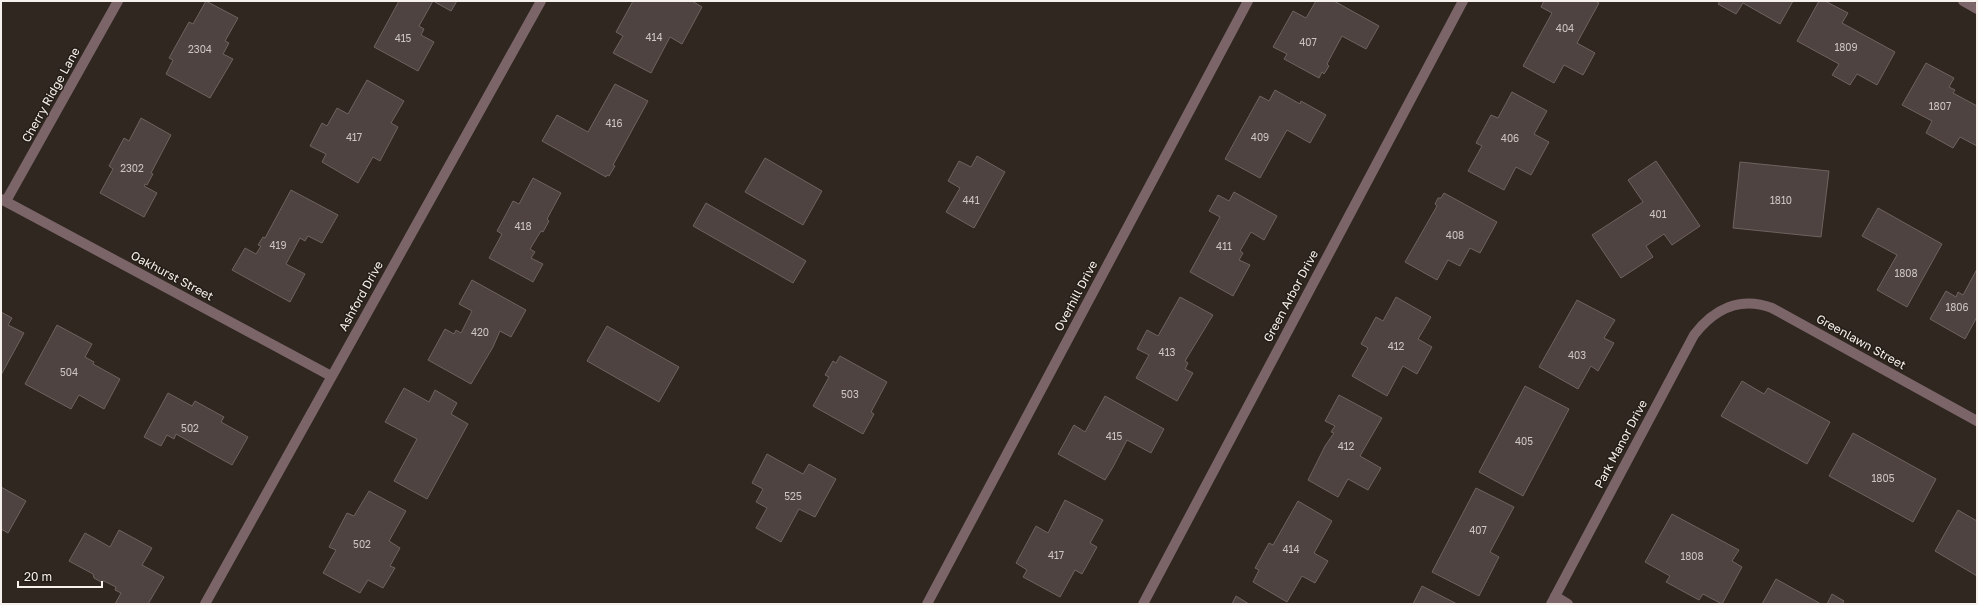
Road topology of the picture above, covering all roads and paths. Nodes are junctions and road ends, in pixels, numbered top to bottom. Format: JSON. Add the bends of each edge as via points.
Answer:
{"nodes":[{"id":1,"x":118,"y":1,"type":"edge"},
{"id":2,"x":541,"y":1,"type":"edge"},
{"id":3,"x":1248,"y":1,"type":"edge"},
{"id":4,"x":1463,"y":1,"type":"edge"},
{"id":5,"x":1963,"y":1,"type":"edge"},
{"id":6,"x":1977,"y":9,"type":"edge"},
{"id":7,"x":3,"y":200,"type":"edge"},
{"id":8,"x":1727,"y":306,"type":"joint"},
{"id":9,"x":331,"y":376,"type":"junction"},
{"id":10,"x":1977,"y":421,"type":"edge"},
{"id":11,"x":1553,"y":600,"type":"edge"},
{"id":12,"x":205,"y":604,"type":"edge"},
{"id":13,"x":927,"y":604,"type":"edge"},
{"id":14,"x":1143,"y":604,"type":"edge"},
{"id":15,"x":1568,"y":604,"type":"edge"}],
"edges":[{"from":1,"to":7,"type":"street","name":"Cherry Ridge Lane"},
{"from":2,"to":9,"type":"street","name":"Ashford Drive"},
{"from":3,"to":13,"type":"street","name":"Overhill Drive"},
{"from":4,"to":14,"type":"street","name":"Green Arbor Drive"},
{"from":5,"to":6,"type":"street"},
{"from":7,"to":9,"type":"street","name":"Oakhurst Street"},
{"from":8,"to":10,"type":"street","name":"Greenlawn Street","via":[[1743,303],[1763,304],[1772,308]]},
{"from":8,"to":11,"type":"street","name":"Park Manor Drive","via":[[1709,318],[1694,335]]},
{"from":9,"to":12,"type":"street","name":"Ashford Drive"},
{"from":11,"to":15,"type":"street"}]}
